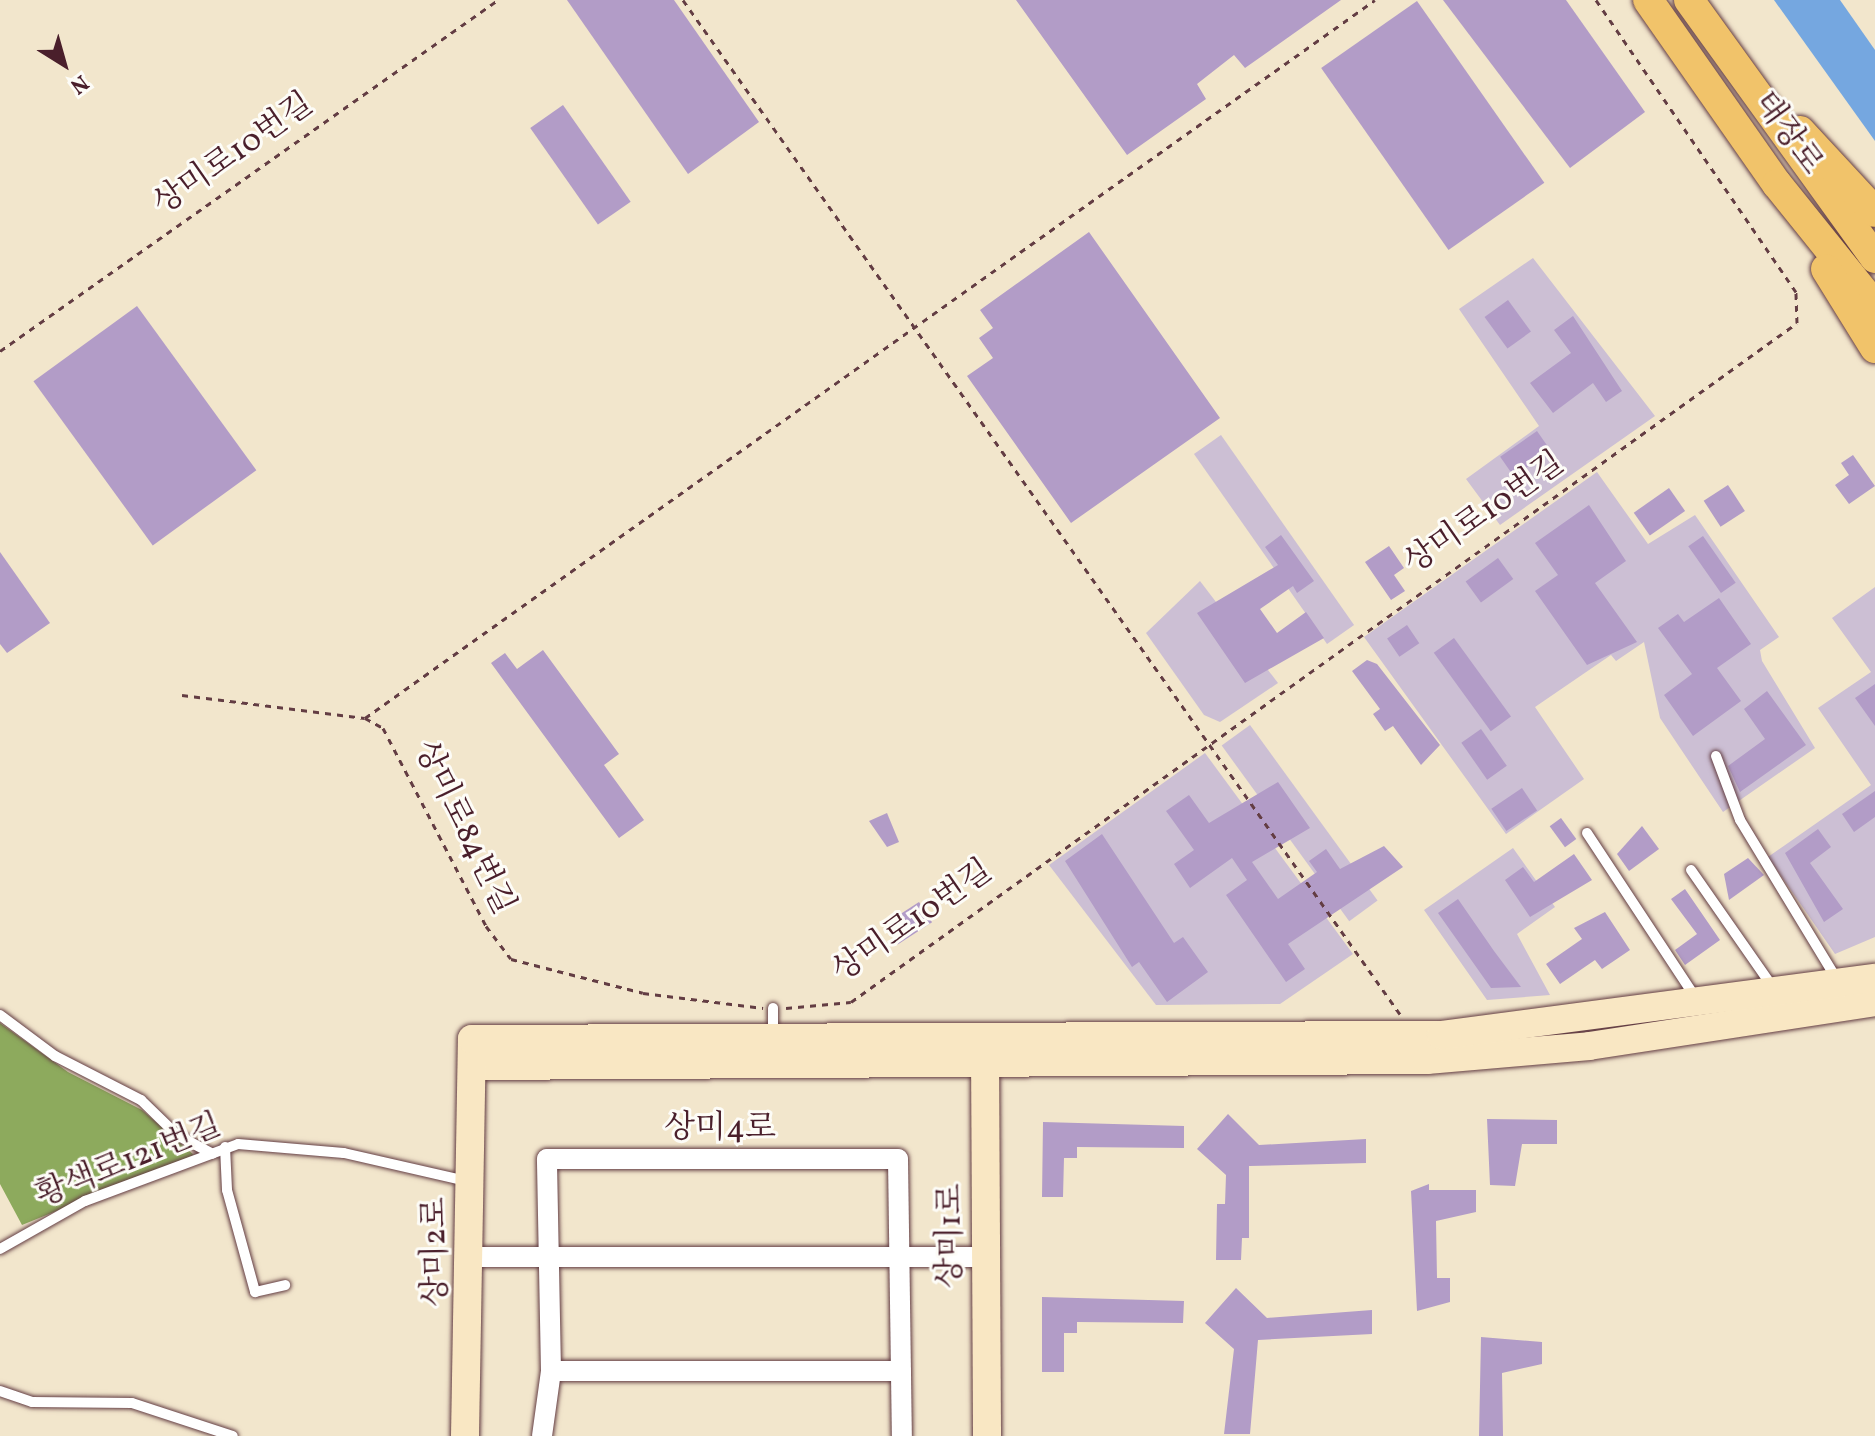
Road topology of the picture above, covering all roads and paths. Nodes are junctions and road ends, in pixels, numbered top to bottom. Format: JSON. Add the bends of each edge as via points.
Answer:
{"nodes":[{"id":1,"x":498,"y":0,"type":"edge"},
{"id":2,"x":683,"y":0,"type":"edge"},
{"id":3,"x":1375,"y":0,"type":"edge"},
{"id":4,"x":1596,"y":0,"type":"edge"},
{"id":5,"x":1648,"y":0,"type":"edge"},
{"id":6,"x":1689,"y":0,"type":"edge"},
{"id":7,"x":1725,"y":51,"type":"junction"},
{"id":8,"x":1777,"y":184,"type":"junction"},
{"id":9,"x":1875,"y":212,"type":"edge"},
{"id":10,"x":1875,"y":258,"type":"edge"},
{"id":11,"x":1875,"y":306,"type":"edge"},
{"id":12,"x":917,"y":326,"type":"junction"},
{"id":13,"x":1875,"y":348,"type":"edge"},
{"id":14,"x":0,"y":351,"type":"edge"},
{"id":15,"x":182,"y":695,"type":"dead end"},
{"id":16,"x":365,"y":718,"type":"junction"},
{"id":17,"x":1211,"y":742,"type":"junction"},
{"id":18,"x":1716,"y":756,"type":"dead end"},
{"id":19,"x":1587,"y":833,"type":"dead end"},
{"id":20,"x":1691,"y":870,"type":"dead end"},
{"id":21,"x":511,"y":959,"type":"joint"},
{"id":22,"x":1875,"y":978,"type":"edge"},
{"id":23,"x":1839,"y":983,"type":"junction"},
{"id":24,"x":1775,"y":991,"type":"junction"},
{"id":25,"x":1698,"y":1002,"type":"junction"},
{"id":26,"x":1875,"y":1002,"type":"edge"},
{"id":27,"x":773,"y":1008,"type":"junction"},
{"id":28,"x":0,"y":1015,"type":"edge"},
{"id":29,"x":984,"y":1036,"type":"junction"},
{"id":30,"x":1409,"y":1036,"type":"junction"},
{"id":31,"x":773,"y":1037,"type":"junction"},
{"id":32,"x":472,"y":1066,"type":"junction"},
{"id":33,"x":986,"y":1066,"type":"junction"},
{"id":34,"x":225,"y":1147,"type":"junction"},
{"id":35,"x":212,"y":1154,"type":"junction"},
{"id":36,"x":470,"y":1182,"type":"junction"},
{"id":37,"x":0,"y":1249,"type":"edge"},
{"id":38,"x":899,"y":1256,"type":"junction"},
{"id":39,"x":471,"y":1257,"type":"junction"},
{"id":40,"x":986,"y":1257,"type":"junction"},
{"id":41,"x":548,"y":1260,"type":"junction"},
{"id":42,"x":285,"y":1285,"type":"dead end"},
{"id":43,"x":551,"y":1371,"type":"junction"},
{"id":44,"x":901,"y":1371,"type":"junction"},
{"id":45,"x":0,"y":1391,"type":"edge"},
{"id":46,"x":233,"y":1436,"type":"edge"},
{"id":47,"x":465,"y":1436,"type":"edge"},
{"id":48,"x":542,"y":1436,"type":"edge"},
{"id":49,"x":902,"y":1436,"type":"edge"},
{"id":50,"x":987,"y":1436,"type":"edge"}],
"edges":[{"from":1,"to":14,"type":"path","name":"상미로10번길"},
{"from":2,"to":12,"type":"path"},
{"from":3,"to":12,"type":"path"},
{"from":4,"to":17,"type":"path","name":"상미로10번길","via":[[1796,292],[1801,312],[1790,330]]},
{"from":5,"to":8,"type":"main road","name":"태장로"},
{"from":6,"to":7,"type":"main road","name":"태장로"},
{"from":7,"to":9,"type":"main road"},
{"from":7,"to":10,"type":"main road","name":"태장로"},
{"from":8,"to":11,"type":"main road","name":"태장로"},
{"from":8,"to":13,"type":"main road"},
{"from":12,"to":16,"type":"path"},
{"from":12,"to":17,"type":"path"},
{"from":15,"to":16,"type":"path"},
{"from":16,"to":21,"type":"path","name":"상미로84번길","via":[[402,752],[480,914]]},
{"from":17,"to":27,"type":"path","name":"상미로10번길","via":[[851,1002]]},
{"from":17,"to":30,"type":"path","via":[[1391,998]]},
{"from":18,"to":23,"type":"lane","via":[[1740,820]]},
{"from":19,"to":25,"type":"lane"},
{"from":20,"to":24,"type":"lane"},
{"from":21,"to":27,"type":"path","name":"상미로10번길","via":[[643,993]]},
{"from":22,"to":23,"type":"street"},
{"from":23,"to":24,"type":"street"},
{"from":24,"to":25,"type":"street"},
{"from":25,"to":30,"type":"street"},
{"from":26,"to":33,"type":"street","via":[[1589,1046],[1427,1060]]},
{"from":27,"to":31,"type":"lane"},
{"from":28,"to":35,"type":"lane","via":[[47,1051],[141,1100],[177,1135]]},
{"from":29,"to":30,"type":"street"},
{"from":29,"to":31,"type":"street"},
{"from":29,"to":33,"type":"street","name":"상미1로"},
{"from":31,"to":32,"type":"street","via":[[472,1039]]},
{"from":32,"to":33,"type":"street"},
{"from":32,"to":36,"type":"street","name":"상미2로"},
{"from":33,"to":40,"type":"street","name":"상미1로"},
{"from":34,"to":35,"type":"lane","name":"황색로121번길"},
{"from":34,"to":36,"type":"lane","name":"황색로121번길","via":[[330,1151]]},
{"from":34,"to":42,"type":"lane","via":[[227,1190],[255,1292]]},
{"from":35,"to":37,"type":"lane","name":"황색로121번길","via":[[85,1201]]},
{"from":36,"to":39,"type":"street","name":"상미2로"},
{"from":38,"to":40,"type":"street"},
{"from":38,"to":41,"type":"street"},
{"from":38,"to":41,"type":"street","name":"상미4로","via":[[898,1159],[547,1159]]},
{"from":38,"to":44,"type":"street","name":"상미4로"},
{"from":39,"to":41,"type":"street"},
{"from":39,"to":47,"type":"street","name":"상미2로"},
{"from":40,"to":50,"type":"street","name":"상미1로"},
{"from":41,"to":43,"type":"street","name":"상미4로"},
{"from":43,"to":44,"type":"street"},
{"from":43,"to":48,"type":"street","name":"상미4로"},
{"from":44,"to":49,"type":"street","name":"상미4로"},
{"from":45,"to":46,"type":"lane","via":[[32,1402],[132,1403]]}]}
